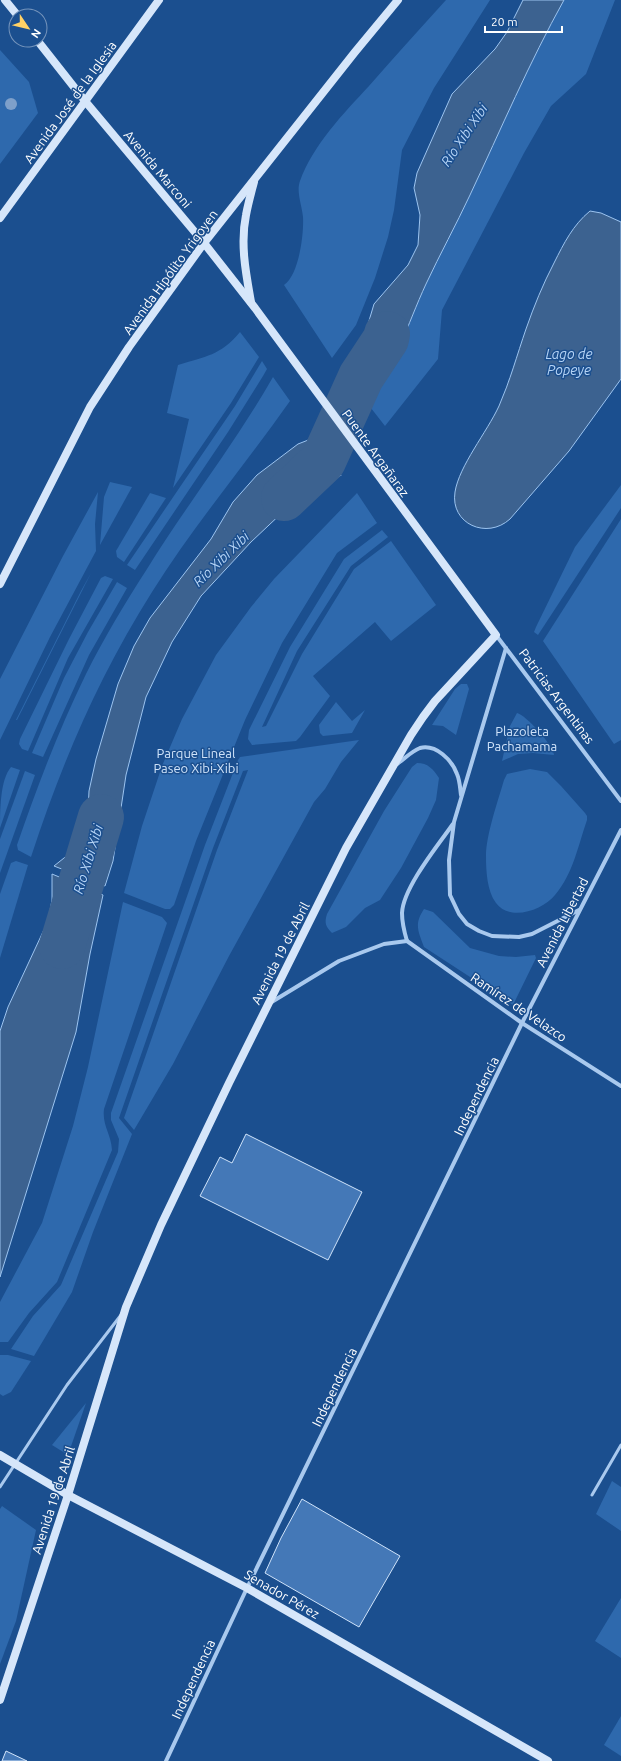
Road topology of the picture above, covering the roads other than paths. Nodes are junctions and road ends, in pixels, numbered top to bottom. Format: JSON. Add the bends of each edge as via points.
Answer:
{"nodes":[{"id":1,"x":5,"y":0,"type":"edge"},
{"id":2,"x":159,"y":0,"type":"edge"},
{"id":3,"x":398,"y":0,"type":"edge"},
{"id":4,"x":12,"y":8,"type":"edge"},
{"id":5,"x":43,"y":48,"type":"edge"},
{"id":6,"x":85,"y":101,"type":"junction"},
{"id":7,"x":255,"y":179,"type":"junction"},
{"id":8,"x":0,"y":218,"type":"edge"},
{"id":9,"x":204,"y":243,"type":"junction"},
{"id":10,"x":251,"y":303,"type":"junction"},
{"id":11,"x":260,"y":315,"type":"joint"},
{"id":12,"x":0,"y":584,"type":"edge"},
{"id":13,"x":473,"y":606,"type":"joint"},
{"id":14,"x":496,"y":635,"type":"junction"},
{"id":15,"x":506,"y":648,"type":"junction"},
{"id":16,"x":392,"y":767,"type":"junction"},
{"id":17,"x":461,"y":796,"type":"junction"},
{"id":18,"x":621,"y":800,"type":"edge"},
{"id":19,"x":454,"y":822,"type":"junction"},
{"id":20,"x":621,"y":830,"type":"edge"},
{"id":21,"x":580,"y":909,"type":"junction"},
{"id":22,"x":407,"y":941,"type":"junction"},
{"id":23,"x":267,"y":1005,"type":"junction"},
{"id":24,"x":522,"y":1023,"type":"junction"},
{"id":25,"x":621,"y":1086,"type":"edge"},
{"id":26,"x":126,"y":1307,"type":"junction"},
{"id":27,"x":621,"y":1445,"type":"edge"},
{"id":28,"x":0,"y":1455,"type":"edge"},
{"id":29,"x":15,"y":1465,"type":"junction"},
{"id":30,"x":0,"y":1487,"type":"edge"},
{"id":31,"x":592,"y":1494,"type":"dead end"},
{"id":32,"x":68,"y":1495,"type":"junction"},
{"id":33,"x":247,"y":1588,"type":"junction"},
{"id":34,"x":0,"y":1700,"type":"edge"},
{"id":35,"x":166,"y":1761,"type":"edge"},
{"id":36,"x":548,"y":1761,"type":"edge"}],
"edges":[{"from":1,"to":4,"type":"main road"},
{"from":2,"to":6,"type":"main road","name":"Avenida José de la Iglesia"},
{"from":3,"to":7,"type":"main road","name":"Avenida Hipólito Yrigoyen"},
{"from":5,"to":6,"type":"main road","name":"Avenida Marconi"},
{"from":6,"to":8,"type":"main road","name":"Avenida José de la Iglesia"},
{"from":6,"to":9,"type":"main road","name":"Avenida Marconi"},
{"from":7,"to":9,"type":"main road","name":"Avenida Hipólito Yrigoyen"},
{"from":7,"to":10,"type":"main road","via":[[245,216],[244,240],[244,263]]},
{"from":9,"to":10,"type":"main road","name":"Avenida Marconi"},
{"from":9,"to":12,"type":"main road","name":"Avenida Hipólito Yrigoyen","via":[[150,316],[90,407]]},
{"from":10,"to":11,"type":"main road","name":"Avenida Marconi"},
{"from":11,"to":13,"type":"main road","name":"Puente Argañaraz"},
{"from":13,"to":14,"type":"main road","name":"Patricias Argentinas"},
{"from":14,"to":15,"type":"street","name":"Patricias Argentinas"},
{"from":14,"to":16,"type":"main road","name":"Avenida 19 de Abril","via":[[435,701]]},
{"from":15,"to":17,"type":"street"},
{"from":15,"to":18,"type":"street","name":"Patricias Argentinas"},
{"from":16,"to":17,"type":"street","via":[[419,748],[430,747],[441,753],[455,768]]},
{"from":16,"to":23,"type":"main road","name":"Avenida 19 de Abril","via":[[346,848]]},
{"from":17,"to":19,"type":"street"},
{"from":19,"to":21,"type":"street","via":[[449,860],[450,895],[458,914],[468,924],[492,936],[519,937],[532,934]]},
{"from":19,"to":22,"type":"street","via":[[408,892],[402,912]]},
{"from":20,"to":21,"type":"street","name":"Avenida Libertad"},
{"from":21,"to":24,"type":"street","name":"Avenida Libertad"},
{"from":22,"to":23,"type":"street","via":[[384,944],[339,961]]},
{"from":22,"to":24,"type":"street","name":"Ramírez de Velazco"},
{"from":23,"to":26,"type":"main road","name":"Avenida 19 de Abril","via":[[161,1225]]},
{"from":24,"to":25,"type":"street","name":"Ramírez de Velazco"},
{"from":24,"to":33,"type":"street","name":"Independencia"},
{"from":26,"to":29,"type":"lane","name":"Avenida 19 de Abril","via":[[67,1385]]},
{"from":26,"to":32,"type":"main road","name":"Avenida 19 de Abril"},
{"from":27,"to":31,"type":"lane"},
{"from":28,"to":29,"type":"main road","name":"Senador Pérez"},
{"from":29,"to":30,"type":"lane","name":"Avenida 19 de Abril"},
{"from":29,"to":32,"type":"main road","name":"Senador Pérez"},
{"from":32,"to":33,"type":"main road","name":"Senador Pérez"},
{"from":32,"to":34,"type":"main road","name":"Avenida 19 de Abril"},
{"from":33,"to":35,"type":"street","name":"Independencia"},
{"from":33,"to":36,"type":"main road","name":"Senador Pérez"}]}
